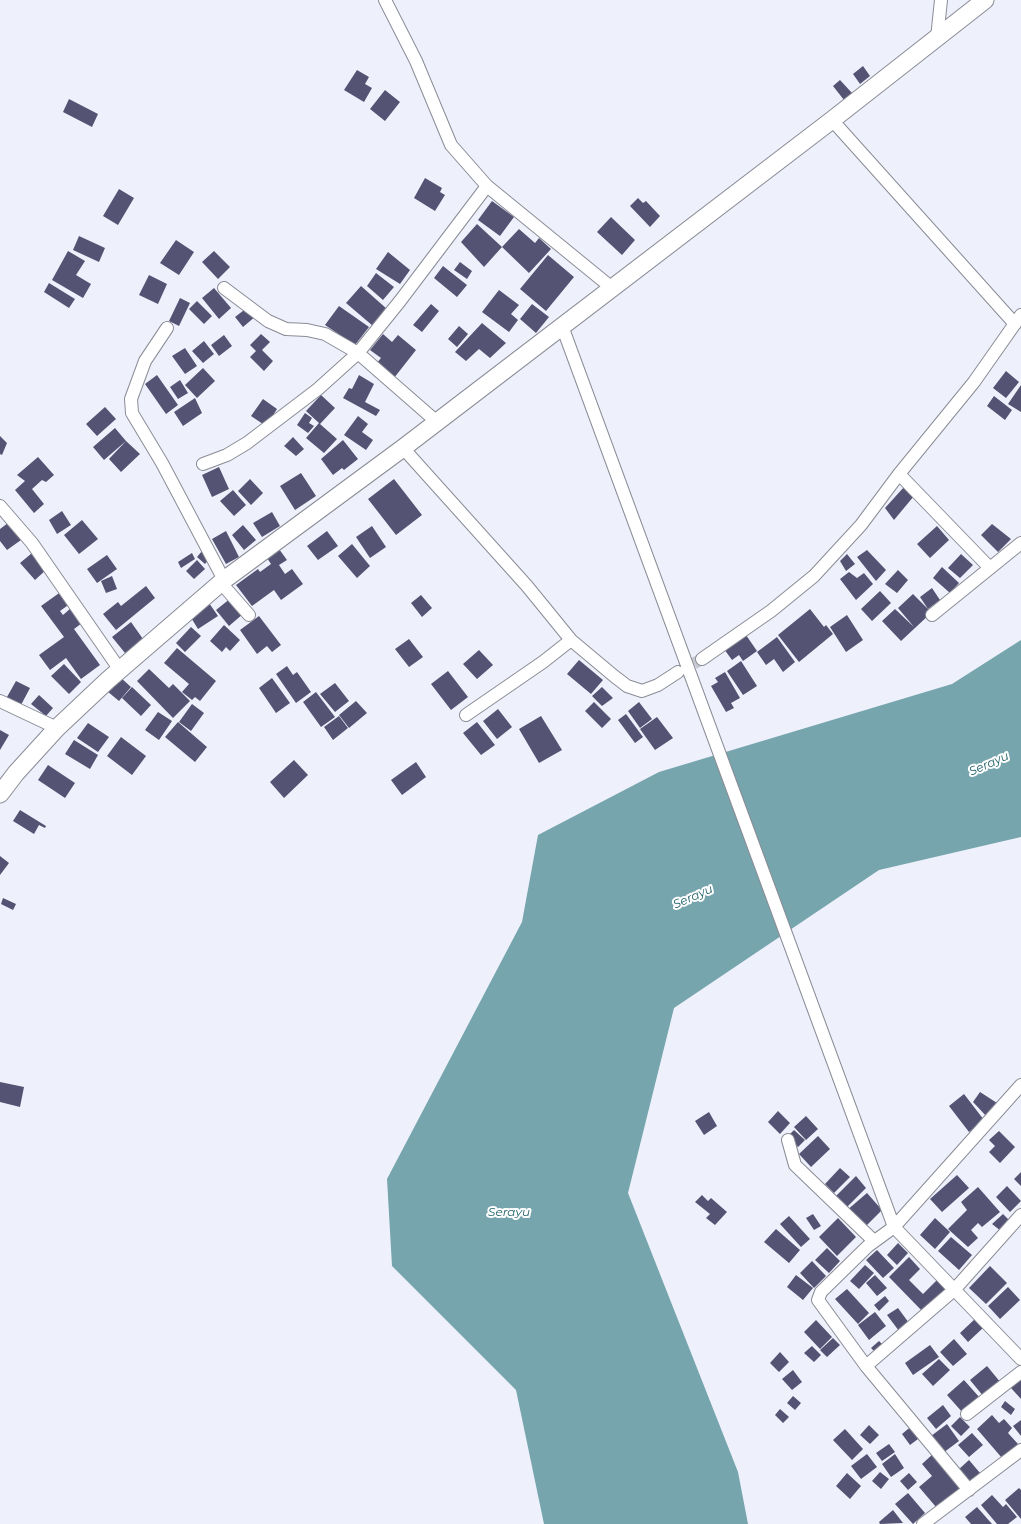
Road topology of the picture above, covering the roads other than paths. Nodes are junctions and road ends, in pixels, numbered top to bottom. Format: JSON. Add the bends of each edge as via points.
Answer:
{"nodes":[{"id":1,"x":385,"y":0,"type":"edge"},
{"id":2,"x":941,"y":0,"type":"edge"},
{"id":3,"x":983,"y":0,"type":"edge"},
{"id":4,"x":937,"y":38,"type":"junction"},
{"id":5,"x":832,"y":120,"type":"junction"},
{"id":6,"x":487,"y":186,"type":"junction"},
{"id":7,"x":224,"y":288,"type":"dead end"},
{"id":8,"x":612,"y":288,"type":"junction"},
{"id":9,"x":1018,"y":320,"type":"edge"},
{"id":10,"x":562,"y":326,"type":"junction"},
{"id":11,"x":167,"y":328,"type":"dead end"},
{"id":12,"x":358,"y":354,"type":"junction"},
{"id":13,"x":437,"y":422,"type":"junction"},
{"id":14,"x":403,"y":448,"type":"junction"},
{"id":15,"x":203,"y":464,"type":"dead end"},
{"id":16,"x":899,"y":474,"type":"junction"},
{"id":17,"x":0,"y":506,"type":"edge"},
{"id":18,"x":1021,"y":543,"type":"edge"},
{"id":19,"x":989,"y":567,"type":"junction"},
{"id":20,"x":222,"y":582,"type":"junction"},
{"id":21,"x":249,"y":615,"type":"dead end"},
{"id":22,"x":932,"y":615,"type":"dead end"},
{"id":23,"x":571,"y":640,"type":"junction"},
{"id":24,"x":702,"y":659,"type":"tunnel mouth"},
{"id":25,"x":120,"y":670,"type":"junction"},
{"id":26,"x":678,"y":672,"type":"tunnel mouth"},
{"id":27,"x":0,"y":701,"type":"edge"},
{"id":28,"x":466,"y":715,"type":"dead end"},
{"id":29,"x":57,"y":728,"type":"junction"},
{"id":30,"x":0,"y":794,"type":"edge"},
{"id":31,"x":1021,"y":1085,"type":"edge"},
{"id":32,"x":788,"y":1140,"type":"dead end"},
{"id":33,"x":1021,"y":1215,"type":"edge"},
{"id":34,"x":894,"y":1227,"type":"junction"},
{"id":35,"x":874,"y":1242,"type":"junction"},
{"id":36,"x":954,"y":1290,"type":"junction"},
{"id":37,"x":1021,"y":1359,"type":"edge"},
{"id":38,"x":866,"y":1366,"type":"junction"},
{"id":39,"x":1021,"y":1372,"type":"edge"},
{"id":40,"x":967,"y":1414,"type":"dead end"},
{"id":41,"x":1021,"y":1450,"type":"edge"},
{"id":42,"x":969,"y":1490,"type":"junction"},
{"id":43,"x":922,"y":1524,"type":"edge"}],
"edges":[{"from":1,"to":6,"type":"street","via":[[416,61],[451,145]]},
{"from":2,"to":4,"type":"street"},
{"from":3,"to":4,"type":"main road"},
{"from":4,"to":5,"type":"main road"},
{"from":5,"to":8,"type":"main road"},
{"from":5,"to":9,"type":"street"},
{"from":6,"to":8,"type":"street"},
{"from":6,"to":12,"type":"street"},
{"from":7,"to":12,"type":"street","via":[[268,320],[286,329],[325,334]]},
{"from":8,"to":10,"type":"main road"},
{"from":9,"to":16,"type":"street","via":[[974,382]]},
{"from":10,"to":13,"type":"main road"},
{"from":10,"to":34,"type":"street"},
{"from":11,"to":20,"type":"street","via":[[145,361],[131,399],[132,413],[162,463]]},
{"from":12,"to":13,"type":"street"},
{"from":12,"to":15,"type":"street","via":[[318,389],[253,439],[227,455]]},
{"from":13,"to":14,"type":"main road"},
{"from":14,"to":20,"type":"main road"},
{"from":14,"to":23,"type":"street","via":[[527,586]]},
{"from":16,"to":19,"type":"street"},
{"from":16,"to":24,"type":"street","via":[[861,525],[814,576],[771,611]]},
{"from":17,"to":25,"type":"street","via":[[32,543]]},
{"from":18,"to":19,"type":"street"},
{"from":19,"to":22,"type":"street"},
{"from":20,"to":21,"type":"street"},
{"from":20,"to":25,"type":"main road"},
{"from":23,"to":26,"type":"street","via":[[618,680],[642,691],[658,685]]},
{"from":23,"to":28,"type":"street"},
{"from":25,"to":29,"type":"main road"},
{"from":27,"to":29,"type":"street"},
{"from":29,"to":30,"type":"main road"},
{"from":31,"to":34,"type":"street"},
{"from":32,"to":35,"type":"street","via":[[795,1165]]},
{"from":33,"to":36,"type":"street"},
{"from":34,"to":35,"type":"street"},
{"from":34,"to":36,"type":"street"},
{"from":35,"to":38,"type":"street","via":[[822,1292],[818,1300]]},
{"from":36,"to":37,"type":"street"},
{"from":36,"to":38,"type":"street"},
{"from":38,"to":42,"type":"street"},
{"from":39,"to":40,"type":"street"},
{"from":41,"to":42,"type":"street"},
{"from":42,"to":43,"type":"street"}]}
